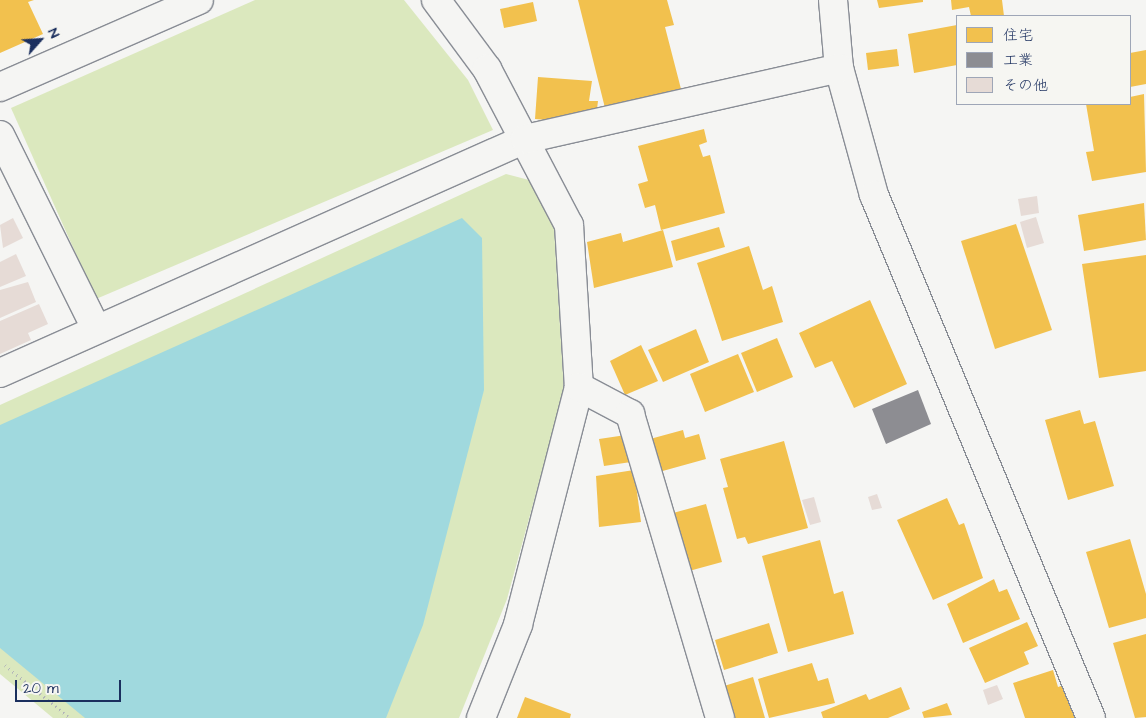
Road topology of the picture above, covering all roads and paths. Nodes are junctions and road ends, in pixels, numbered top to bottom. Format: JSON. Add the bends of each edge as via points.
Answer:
{"nodes":[{"id":1,"x":198,"y":0,"type":"edge"},
{"id":2,"x":436,"y":0,"type":"edge"},
{"id":3,"x":833,"y":0,"type":"edge"},
{"id":4,"x":839,"y":68,"type":"junction"},
{"id":5,"x":0,"y":87,"type":"edge"},
{"id":6,"x":0,"y":135,"type":"edge"},
{"id":7,"x":524,"y":139,"type":"junction"},
{"id":8,"x":96,"y":328,"type":"junction"},
{"id":9,"x":0,"y":373,"type":"edge"},
{"id":10,"x":579,"y":387,"type":"junction"},
{"id":11,"x":5,"y":665,"type":"dead end"},
{"id":12,"x":70,"y":718,"type":"edge"},
{"id":13,"x":481,"y":718,"type":"edge"},
{"id":14,"x":720,"y":718,"type":"edge"},
{"id":15,"x":1091,"y":718,"type":"edge"}],
"edges":[{"from":1,"to":5,"type":"street"},
{"from":2,"to":7,"type":"street","via":[[487,69]]},
{"from":3,"to":4,"type":"street"},
{"from":4,"to":7,"type":"street"},
{"from":4,"to":15,"type":"street","via":[[874,195]]},
{"from":6,"to":8,"type":"street"},
{"from":7,"to":8,"type":"street"},
{"from":7,"to":10,"type":"street","via":[[569,225]]},
{"from":8,"to":9,"type":"street"},
{"from":10,"to":13,"type":"street","via":[[518,624]]},
{"from":10,"to":14,"type":"street","via":[[630,414]]},
{"from":11,"to":12,"type":"path"}]}
